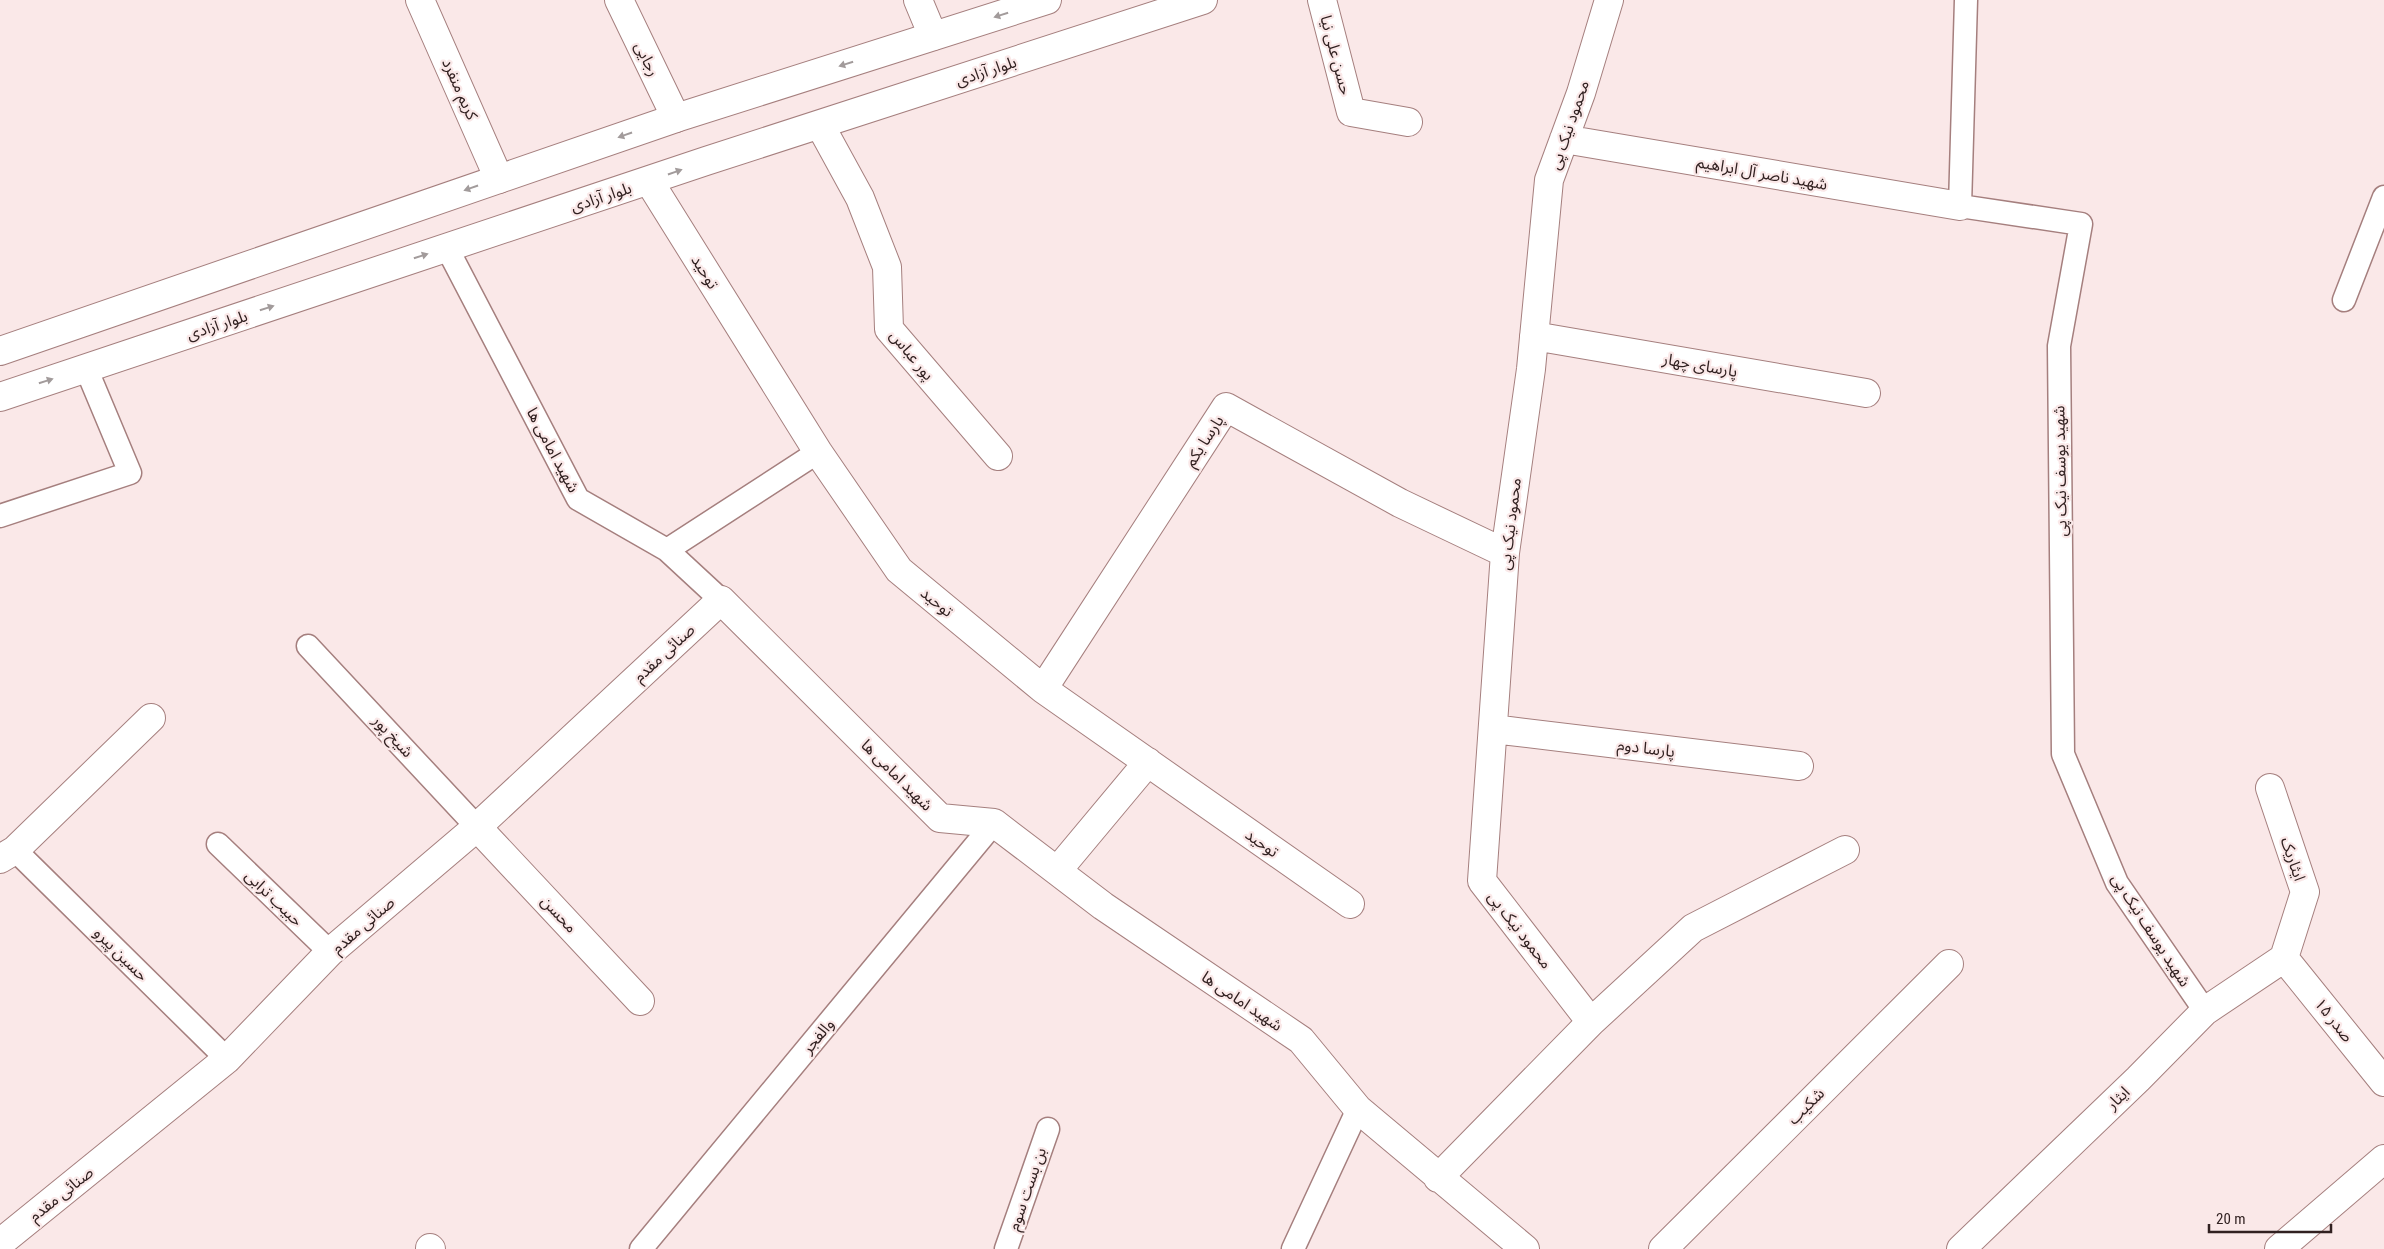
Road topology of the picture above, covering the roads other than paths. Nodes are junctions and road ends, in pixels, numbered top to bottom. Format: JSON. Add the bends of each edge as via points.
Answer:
{"nodes":[{"id":1,"x":420,"y":0,"type":"edge"},
{"id":2,"x":619,"y":0,"type":"edge"},
{"id":3,"x":918,"y":0,"type":"edge"},
{"id":4,"x":1047,"y":0,"type":"edge"},
{"id":5,"x":1203,"y":0,"type":"edge"},
{"id":6,"x":1322,"y":0,"type":"edge"},
{"id":7,"x":1609,"y":0,"type":"edge"},
{"id":8,"x":1966,"y":0,"type":"edge"},
{"id":9,"x":933,"y":36,"type":"junction"},
{"id":10,"x":676,"y":118,"type":"junction"},
{"id":11,"x":1408,"y":122,"type":"dead end"},
{"id":12,"x":820,"y":125,"type":"junction"},
{"id":13,"x":1564,"y":139,"type":"junction"},
{"id":14,"x":499,"y":179,"type":"junction"},
{"id":15,"x":649,"y":181,"type":"junction"},
{"id":16,"x":2384,"y":197,"type":"edge"},
{"id":17,"x":1960,"y":206,"type":"junction"},
{"id":18,"x":447,"y":248,"type":"junction"},
{"id":19,"x":2344,"y":300,"type":"dead end"},
{"id":20,"x":1534,"y":336,"type":"junction"},
{"id":21,"x":0,"y":350,"type":"edge"},
{"id":22,"x":86,"y":368,"type":"junction"},
{"id":23,"x":1866,"y":393,"type":"dead end"},
{"id":24,"x":0,"y":397,"type":"edge"},
{"id":25,"x":818,"y":452,"type":"junction"},
{"id":26,"x":998,"y":456,"type":"dead end"},
{"id":27,"x":0,"y":516,"type":"edge"},
{"id":28,"x":668,"y":550,"type":"junction"},
{"id":29,"x":1505,"y":553,"type":"junction"},
{"id":30,"x":721,"y":600,"type":"junction"},
{"id":31,"x":308,"y":646,"type":"dead end"},
{"id":32,"x":1043,"y":689,"type":"junction"},
{"id":33,"x":151,"y":718,"type":"dead end"},
{"id":34,"x":1493,"y":729,"type":"junction"},
{"id":35,"x":1148,"y":762,"type":"junction"},
{"id":36,"x":1799,"y":766,"type":"dead end"},
{"id":37,"x":2270,"y":788,"type":"dead end"},
{"id":38,"x":994,"y":823,"type":"junction"},
{"id":39,"x":477,"y":827,"type":"junction"},
{"id":40,"x":218,"y":844,"type":"dead end"},
{"id":41,"x":1845,"y":850,"type":"dead end"},
{"id":42,"x":8,"y":854,"type":"edge"},
{"id":43,"x":1057,"y":871,"type":"junction"},
{"id":44,"x":1350,"y":904,"type":"dead end"},
{"id":45,"x":330,"y":952,"type":"junction"},
{"id":46,"x":2284,"y":958,"type":"junction"},
{"id":47,"x":1949,"y":964,"type":"dead end"},
{"id":48,"x":640,"y":1001,"type":"dead end"},
{"id":49,"x":2205,"y":1011,"type":"junction"},
{"id":50,"x":1591,"y":1022,"type":"junction"},
{"id":51,"x":227,"y":1058,"type":"junction"},
{"id":52,"x":2384,"y":1082,"type":"edge"},
{"id":53,"x":1358,"y":1109,"type":"junction"},
{"id":54,"x":1048,"y":1129,"type":"dead end"},
{"id":55,"x":2384,"y":1159,"type":"edge"},
{"id":56,"x":1438,"y":1178,"type":"junction"},
{"id":57,"x":0,"y":1243,"type":"edge"},
{"id":58,"x":641,"y":1249,"type":"edge"},
{"id":59,"x":1006,"y":1249,"type":"edge"},
{"id":60,"x":1293,"y":1249,"type":"edge"},
{"id":61,"x":1525,"y":1249,"type":"edge"},
{"id":62,"x":1663,"y":1249,"type":"edge"},
{"id":63,"x":1961,"y":1249,"type":"edge"},
{"id":64,"x":2279,"y":1249,"type":"edge"}],
"edges":[{"from":1,"to":14,"type":"street","name":"کریم منفرد"},
{"from":2,"to":10,"type":"street","name":"رجایی"},
{"from":3,"to":9,"type":"street"},
{"from":4,"to":9,"type":"street","one_way":true},
{"from":5,"to":12,"type":"street","name":"بلوار آزادی"},
{"from":6,"to":11,"type":"street","name":"حسن علی نیا","via":[[1351,112]]},
{"from":7,"to":13,"type":"street","name":"محمود نیک پی"},
{"from":8,"to":17,"type":"lane"},
{"from":9,"to":10,"type":"street","one_way":true},
{"from":10,"to":14,"type":"street","one_way":true},
{"from":15,"to":12,"type":"street","name":"بلوار آزادی","one_way":true},
{"from":12,"to":26,"type":"street","name":"پور عباس","via":[[860,198],[887,267],[889,329]]},
{"from":13,"to":17,"type":"street","name":"شهید ناصر آل ابراهیم"},
{"from":13,"to":20,"type":"street","name":"محمود نیک پی","via":[[1550,180]]},
{"from":14,"to":21,"type":"street","one_way":true},
{"from":15,"to":18,"type":"street","name":"بلوار آزادی"},
{"from":15,"to":25,"type":"street","name":"توحید"},
{"from":16,"to":19,"type":"lane"},
{"from":17,"to":49,"type":"lane","name":"شهید یوسف نیک پی","via":[[2081,224],[2059,346],[2063,754],[2117,883]]},
{"from":22,"to":18,"type":"street","name":"بلوار آزادی","one_way":true},
{"from":18,"to":28,"type":"lane","name":"شهید امامی ها","via":[[578,499]]},
{"from":20,"to":23,"type":"street","name":"پارسای چهار"},
{"from":20,"to":29,"type":"street","name":"محمود نیک پی"},
{"from":24,"to":22,"type":"street","name":"بلوار آزادی","one_way":true},
{"from":22,"to":27,"type":"lane","via":[[130,473]]},
{"from":25,"to":28,"type":"lane"},
{"from":25,"to":32,"type":"street","name":"توحید","via":[[899,570]]},
{"from":28,"to":30,"type":"lane","name":"شهید امامی ها"},
{"from":29,"to":32,"type":"street","name":"پارسا یکم","via":[[1400,503],[1226,407]]},
{"from":29,"to":34,"type":"street","name":"محمود نیک پی"},
{"from":30,"to":38,"type":"street","name":"شهید امامی ها","via":[[940,818]]},
{"from":30,"to":39,"type":"street","name":"صنائی مقدم"},
{"from":31,"to":39,"type":"lane","name":"شیخ پور"},
{"from":32,"to":35,"type":"street","name":"توحید"},
{"from":33,"to":42,"type":"street"},
{"from":34,"to":36,"type":"street","name":"پارسا دوم"},
{"from":34,"to":50,"type":"street","name":"محمود نیک پی","via":[[1482,881]]},
{"from":35,"to":43,"type":"street"},
{"from":35,"to":44,"type":"street","name":"توحید"},
{"from":37,"to":46,"type":"street","name":"ایثاریک","via":[[2305,892]]},
{"from":38,"to":43,"type":"street","name":"شهید امامی ها"},
{"from":38,"to":58,"type":"lane","name":"والفجر"},
{"from":39,"to":45,"type":"street","name":"صنائی مقدم"},
{"from":39,"to":48,"type":"street","name":"محسن"},
{"from":40,"to":45,"type":"lane","name":"حبیب ترابی"},
{"from":41,"to":50,"type":"street","via":[[1693,928]]},
{"from":42,"to":51,"type":"lane","name":"حسین پیرو"},
{"from":43,"to":53,"type":"street","name":"شهید امامی ها","via":[[1300,1040]]},
{"from":45,"to":51,"type":"street","name":"صنائی مقدم"},
{"from":46,"to":49,"type":"street","name":"ایثار"},
{"from":46,"to":52,"type":"street","name":"صدر ۱۵"},
{"from":47,"to":62,"type":"street","name":"شکیب"},
{"from":49,"to":63,"type":"street","name":"ایثار"},
{"from":50,"to":56,"type":"street"},
{"from":51,"to":57,"type":"street","name":"صنائی مقدم"},
{"from":53,"to":56,"type":"street","name":"شهید امامی ها"},
{"from":53,"to":60,"type":"lane"},
{"from":54,"to":59,"type":"lane","name":"بن بست سوم"},
{"from":55,"to":64,"type":"street"},
{"from":56,"to":61,"type":"street","name":"شهید امامی ها"}]}
